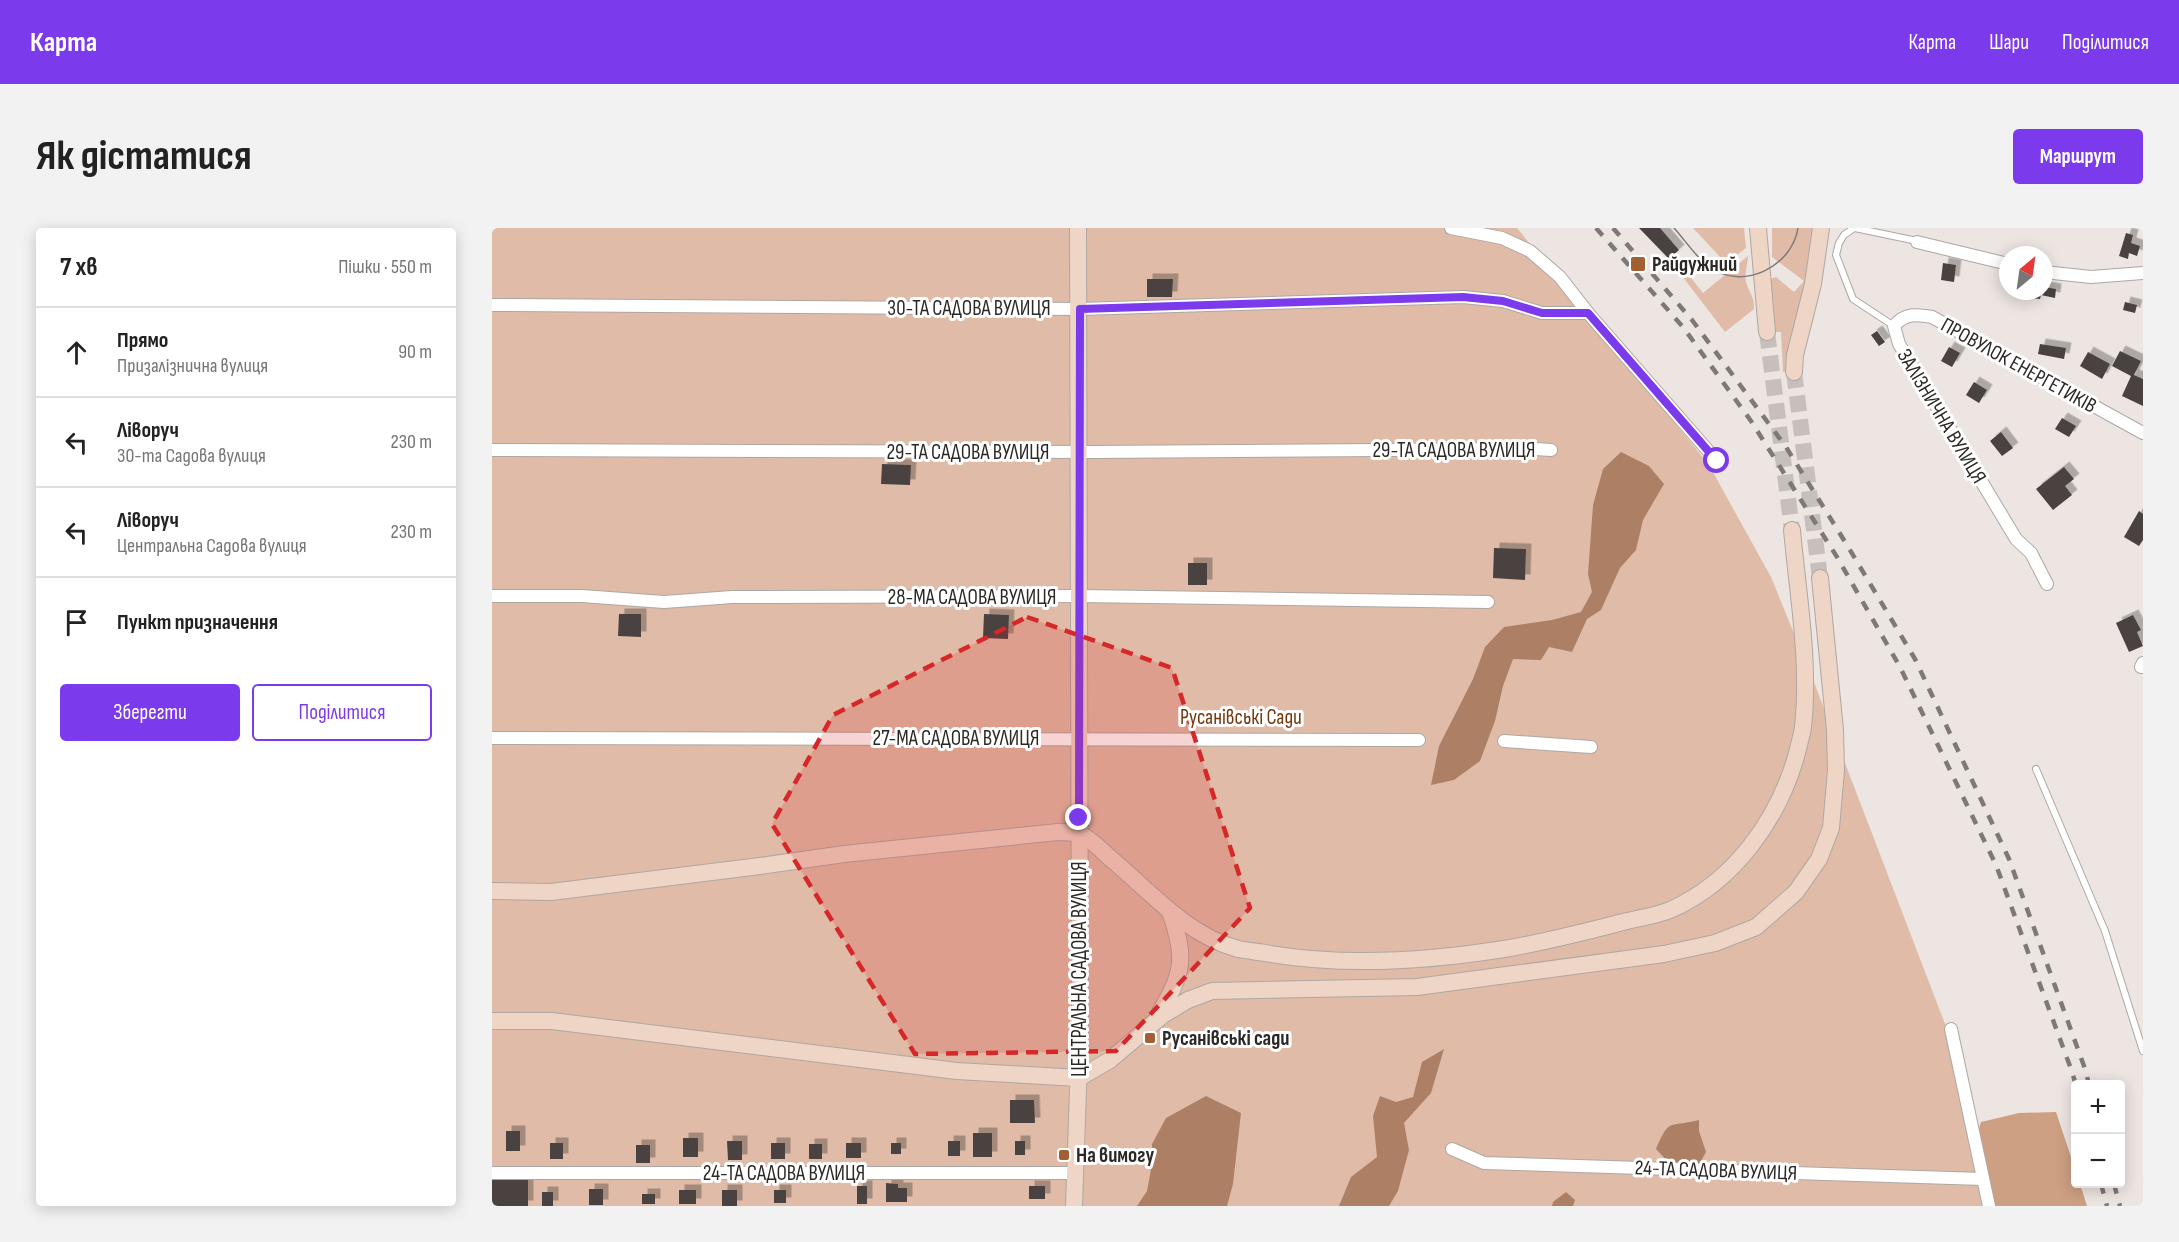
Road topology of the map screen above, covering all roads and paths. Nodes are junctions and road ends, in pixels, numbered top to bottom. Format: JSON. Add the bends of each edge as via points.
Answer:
{"nodes":[{"id":1,"x":1078,"y":228,"type":"edge"},
{"id":2,"x":1451,"y":228,"type":"edge"},
{"id":3,"x":1758,"y":228,"type":"edge"},
{"id":4,"x":1821,"y":228,"type":"edge"},
{"id":5,"x":1854,"y":228,"type":"edge"},
{"id":6,"x":1917,"y":242,"type":"joint"},
{"id":7,"x":1999,"y":262,"type":"edge"},
{"id":8,"x":2053,"y":273,"type":"edge"},
{"id":9,"x":2143,"y":273,"type":"edge"},
{"id":10,"x":492,"y":305,"type":"edge"},
{"id":11,"x":1080,"y":309,"type":"junction"},
{"id":12,"x":1588,"y":313,"type":"junction"},
{"id":13,"x":1894,"y":326,"type":"junction"},
{"id":14,"x":1767,"y":332,"type":"tunnel mouth"},
{"id":15,"x":1794,"y":372,"type":"tunnel mouth"},
{"id":16,"x":2143,"y":433,"type":"edge"},
{"id":17,"x":492,"y":450,"type":"edge"},
{"id":18,"x":1551,"y":450,"type":"dead end"},
{"id":19,"x":1080,"y":452,"type":"junction"},
{"id":20,"x":1717,"y":461,"type":"dead end"},
{"id":21,"x":1792,"y":530,"type":"tunnel mouth"},
{"id":22,"x":1820,"y":579,"type":"tunnel mouth"},
{"id":23,"x":2047,"y":584,"type":"dead end"},
{"id":24,"x":492,"y":596,"type":"edge"},
{"id":25,"x":1080,"y":596,"type":"junction"},
{"id":26,"x":1488,"y":602,"type":"dead end"},
{"id":27,"x":492,"y":738,"type":"edge"},
{"id":28,"x":1079,"y":738,"type":"junction"},
{"id":29,"x":1419,"y":740,"type":"dead end"},
{"id":30,"x":1504,"y":741,"type":"dead end"},
{"id":31,"x":1591,"y":747,"type":"dead end"},
{"id":32,"x":2036,"y":769,"type":"dead end"},
{"id":33,"x":1080,"y":834,"type":"junction"},
{"id":34,"x":492,"y":891,"type":"edge"},
{"id":35,"x":1170,"y":912,"type":"junction"},
{"id":36,"x":492,"y":1021,"type":"edge"},
{"id":37,"x":1155,"y":1022,"type":"junction"},
{"id":38,"x":1950,"y":1029,"type":"dead end"},
{"id":39,"x":2143,"y":1051,"type":"edge"},
{"id":40,"x":1079,"y":1078,"type":"junction"},
{"id":41,"x":1452,"y":1149,"type":"dead end"},
{"id":42,"x":492,"y":1173,"type":"edge"},
{"id":43,"x":1075,"y":1173,"type":"junction"},
{"id":44,"x":1983,"y":1179,"type":"junction"},
{"id":45,"x":1074,"y":1206,"type":"edge"},
{"id":46,"x":1989,"y":1206,"type":"edge"}],
"edges":[{"from":1,"to":11,"type":"main road","name":"ЦЕНТРАЛЬНА САДОВА ВУЛИЦЯ"},
{"from":2,"to":12,"type":"street","via":[[1502,238],[1530,251],[1560,278]]},
{"from":3,"to":14,"type":"main road"},
{"from":4,"to":15,"type":"main road"},
{"from":5,"to":6,"type":"lane"},
{"from":5,"to":13,"type":"lane","name":"ЗАЛІЗНИЧНА ВУЛИЦЯ","via":[[1844,235],[1836,255],[1853,299]]},
{"from":6,"to":7,"type":"street"},
{"from":8,"to":9,"type":"street","via":[[2091,277]]},
{"from":10,"to":11,"type":"street","name":"30-ТА САДОВА ВУЛИЦЯ"},
{"from":11,"to":12,"type":"street","name":"30-ТА САДОВА ВУЛИЦЯ","via":[[1463,297],[1503,301],[1542,313]]},
{"from":11,"to":19,"type":"main road","name":"ЦЕНТРАЛЬНА САДОВА ВУЛИЦЯ"},
{"from":12,"to":20,"type":"street"},
{"from":13,"to":16,"type":"street","name":"ПРОВУЛОК ЕНЕРГЕТИКІВ","via":[[1902,317],[1932,317]]},
{"from":13,"to":23,"type":"street","name":"ЗАЛІЗНИЧНА ВУЛИЦЯ","via":[[1899,344]]},
{"from":17,"to":19,"type":"street","name":"29-ТА САДОВА ВУЛИЦЯ"},
{"from":18,"to":19,"type":"street","name":"29-ТА САДОВА ВУЛИЦЯ"},
{"from":19,"to":25,"type":"main road","name":"ЦЕНТРАЛЬНА САДОВА ВУЛИЦЯ"},
{"from":21,"to":35,"type":"main road","via":[[1806,675],[1803,730],[1775,810],[1752,845],[1725,874],[1698,894],[1669,910],[1546,942],[1401,961],[1333,961],[1237,948],[1191,927]]},
{"from":22,"to":37,"type":"main road","via":[[1835,730],[1836,781],[1831,828],[1819,859],[1796,892],[1756,927],[1715,943],[1664,954],[1429,985],[1212,991],[1188,1000]]},
{"from":24,"to":25,"type":"street","name":"28-МА САДОВА ВУЛИЦЯ","via":[[582,596],[663,602],[732,597]]},
{"from":25,"to":26,"type":"street","name":"28-МА САДОВА ВУЛИЦЯ"},
{"from":25,"to":28,"type":"main road","name":"ЦЕНТРАЛЬНА САДОВА ВУЛИЦЯ"},
{"from":27,"to":28,"type":"street","name":"27-МА САДОВА ВУЛИЦЯ"},
{"from":28,"to":29,"type":"street","name":"27-МА САДОВА ВУЛИЦЯ"},
{"from":28,"to":33,"type":"main road","name":"ЦЕНТРАЛЬНА САДОВА ВУЛИЦЯ"},
{"from":30,"to":31,"type":"street"},
{"from":32,"to":39,"type":"lane","via":[[2105,931]]},
{"from":33,"to":34,"type":"main road","via":[[1058,832],[844,854],[551,892]]},
{"from":33,"to":35,"type":"main road"},
{"from":33,"to":40,"type":"main road","name":"ЦЕНТРАЛЬНА САДОВА ВУЛИЦЯ"},
{"from":35,"to":37,"type":"main road","via":[[1179,936],[1181,965],[1172,992]]},
{"from":36,"to":40,"type":"main road","via":[[552,1021],[945,1070]]},
{"from":37,"to":40,"type":"main road","via":[[1110,1059]]},
{"from":38,"to":44,"type":"street"},
{"from":40,"to":43,"type":"main road","name":"ЦЕНТРАЛЬНА САДОВА ВУЛИЦЯ"},
{"from":41,"to":44,"type":"street","name":"24-ТА САДОВА ВУЛИЦЯ","via":[[1484,1163]]},
{"from":42,"to":43,"type":"street","name":"24-ТА САДОВА ВУЛИЦЯ"},
{"from":43,"to":45,"type":"main road","name":"ЦЕНТРАЛЬНА САДОВА ВУЛИЦЯ"},
{"from":44,"to":46,"type":"street"}]}
